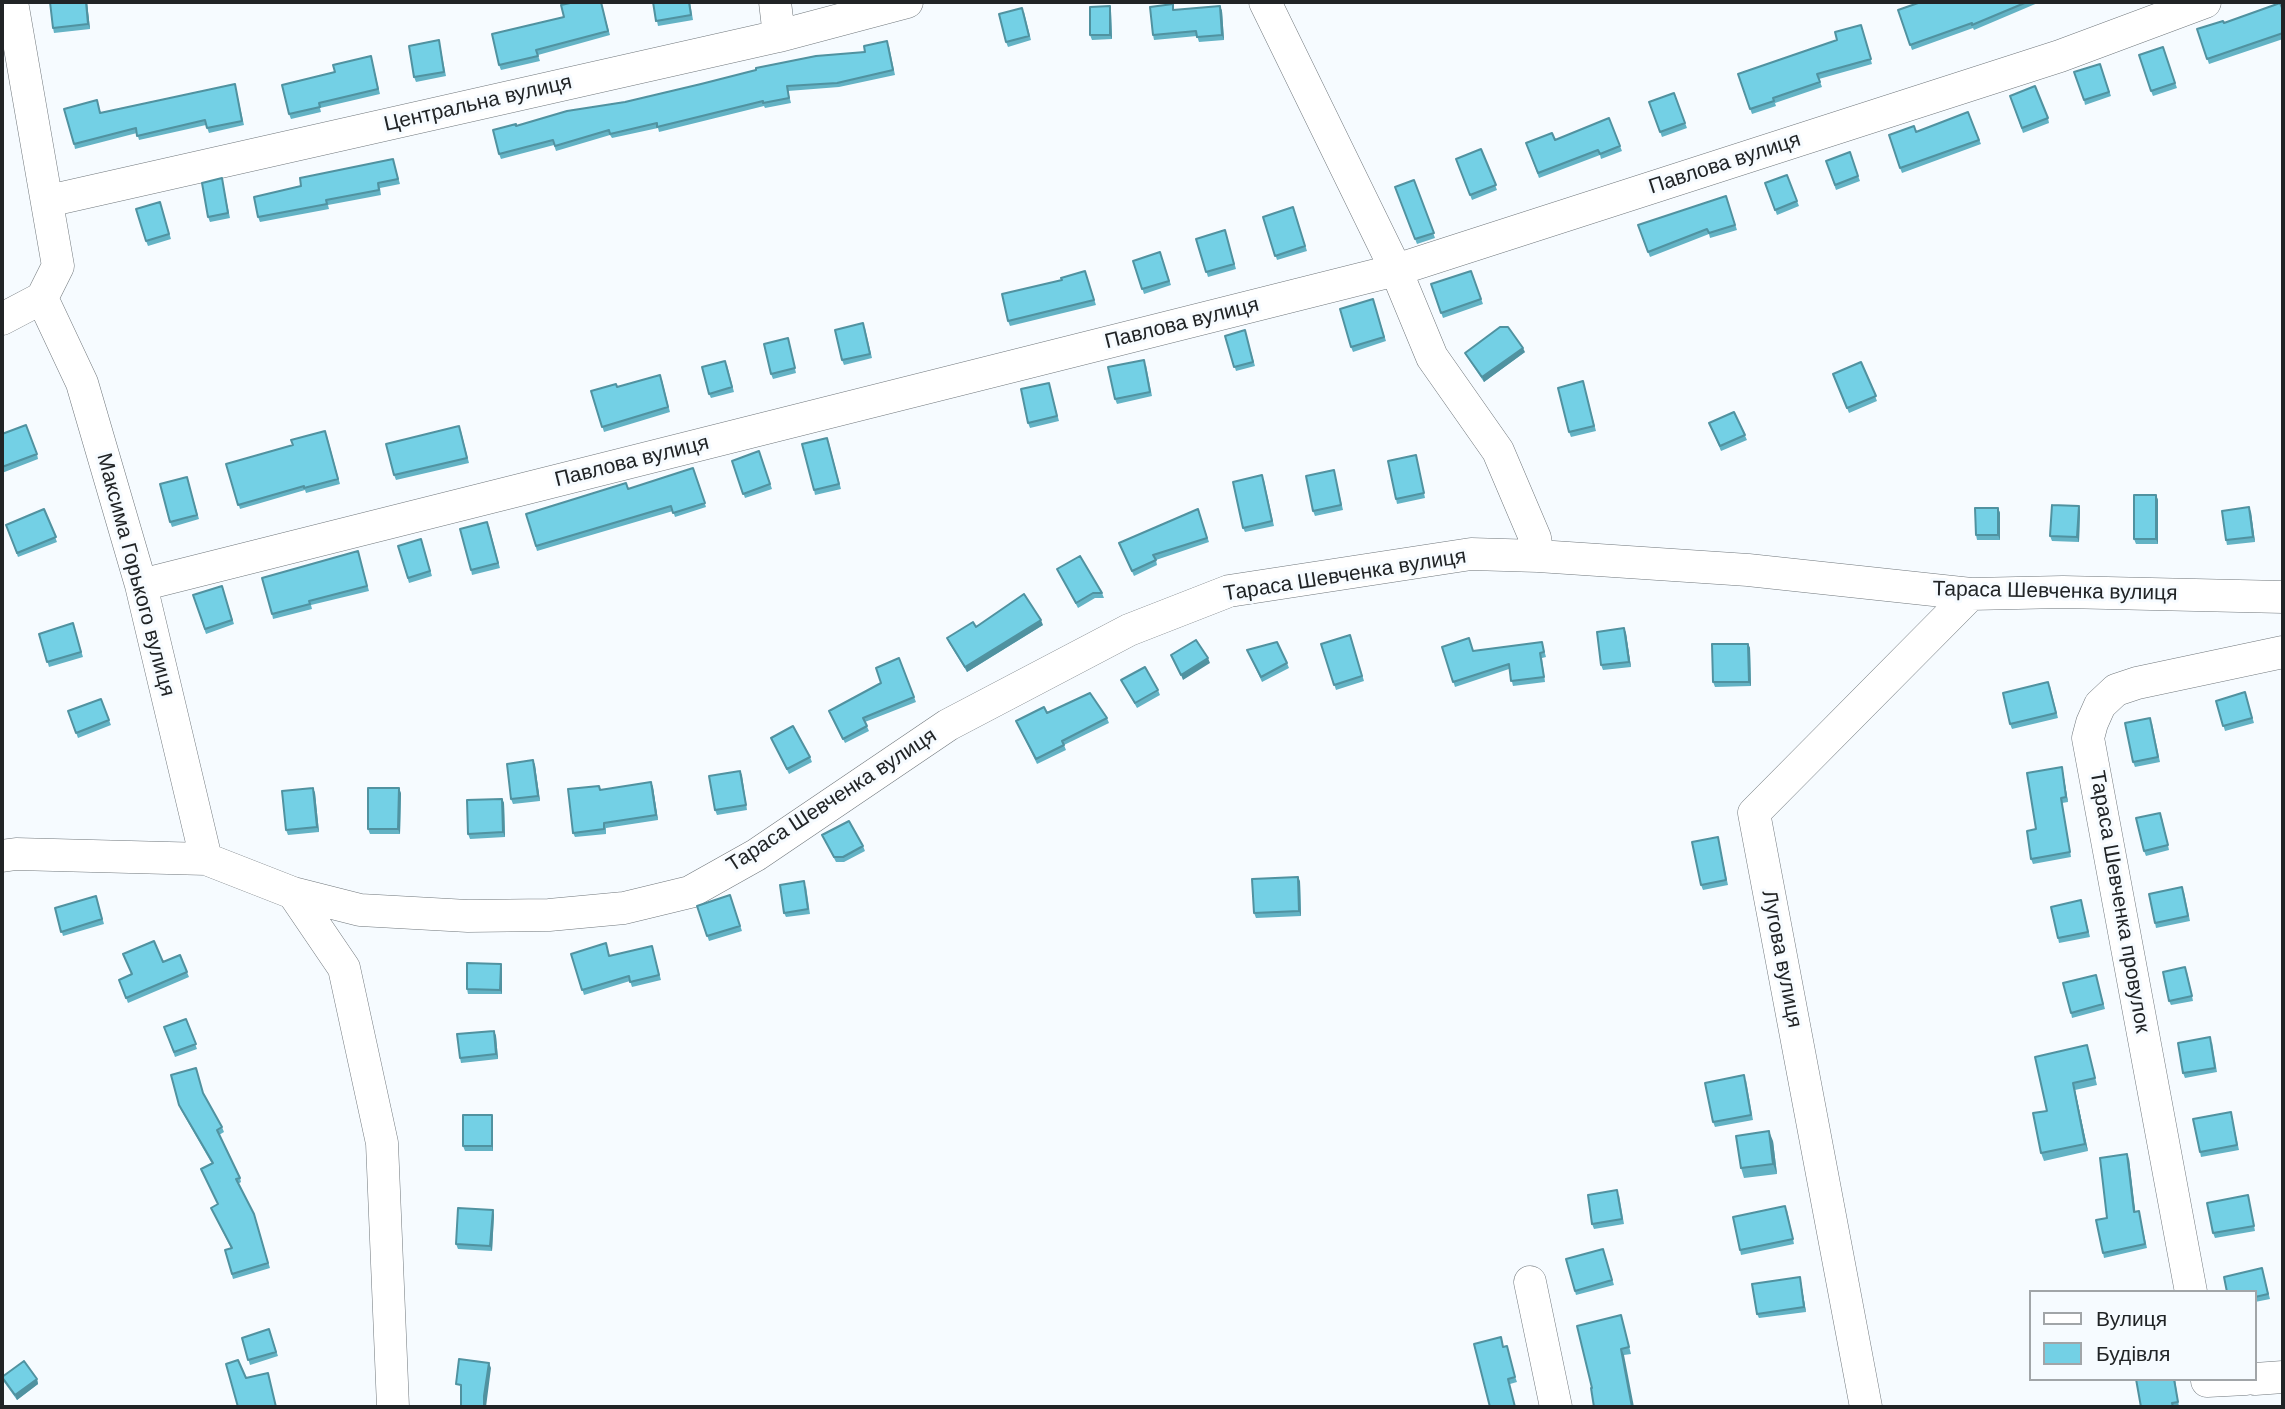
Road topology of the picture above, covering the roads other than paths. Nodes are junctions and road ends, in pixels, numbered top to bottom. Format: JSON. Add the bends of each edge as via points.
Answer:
{"nodes":[{"id":1,"x":12,"y":2,"type":"edge"},
{"id":2,"x":775,"y":2,"type":"edge"},
{"id":3,"x":907,"y":2,"type":"edge"},
{"id":4,"x":1265,"y":2,"type":"edge"},
{"id":5,"x":2204,"y":2,"type":"edge"},
{"id":6,"x":779,"y":36,"type":"junction"},
{"id":7,"x":48,"y":201,"type":"junction"},
{"id":8,"x":1396,"y":270,"type":"junction"},
{"id":9,"x":42,"y":298,"type":"junction"},
{"id":10,"x":2,"y":319,"type":"edge"},
{"id":11,"x":1538,"y":556,"type":"junction"},
{"id":12,"x":141,"y":585,"type":"junction"},
{"id":13,"x":1970,"y":594,"type":"junction"},
{"id":14,"x":2283,"y":597,"type":"edge"},
{"id":15,"x":2283,"y":652,"type":"edge"},
{"id":16,"x":2,"y":856,"type":"edge"},
{"id":17,"x":206,"y":859,"type":"junction"},
{"id":18,"x":293,"y":893,"type":"junction"},
{"id":19,"x":1530,"y":1282,"type":"dead end"},
{"id":20,"x":2191,"y":1290,"type":"edge"},
{"id":21,"x":2283,"y":1377,"type":"edge"},
{"id":22,"x":2257,"y":1379,"type":"edge"},
{"id":23,"x":2238,"y":1381,"type":"edge"},
{"id":24,"x":2208,"y":1389,"type":"edge"},
{"id":25,"x":393,"y":1407,"type":"edge"},
{"id":26,"x":1556,"y":1407,"type":"edge"},
{"id":27,"x":1866,"y":1407,"type":"edge"}],
"edges":[{"from":1,"to":7,"type":"street"},
{"from":2,"to":6,"type":"street"},
{"from":3,"to":6,"type":"street","name":"Центральна вулиця"},
{"from":4,"to":8,"type":"street"},
{"from":5,"to":8,"type":"street","name":"Павлова вулиця","via":[[2060,56]]},
{"from":6,"to":7,"type":"street","name":"Центральна вулиця"},
{"from":7,"to":9,"type":"street","via":[[58,266]]},
{"from":8,"to":11,"type":"street","via":[[1432,357],[1499,451]]},
{"from":8,"to":12,"type":"street","name":"Павлова вулиця"},
{"from":9,"to":10,"type":"street"},
{"from":9,"to":12,"type":"street","name":"Максима Горького вулиця","via":[[82,383]]},
{"from":11,"to":13,"type":"street","name":"Тараса Шевченка вулиця","via":[[1748,570]]},
{"from":11,"to":18,"type":"street","name":"Тараса Шевченка вулиця","via":[[1471,554],[1229,591],[1129,630],[948,725],[756,855],[690,892],[624,908],[468,916],[360,910]]},
{"from":12,"to":17,"type":"street","name":"Максима Горького вулиця"},
{"from":13,"to":14,"type":"street","name":"Тараса Шевченка вулиця"},
{"from":13,"to":27,"type":"street","name":"Лугова вулиця","via":[[1754,813]]},
{"from":15,"to":20,"type":"street","name":"Тараса Шевченка провулок","via":[[2116,690],[2100,705],[2088,738]]},
{"from":16,"to":17,"type":"street"},
{"from":17,"to":18,"type":"street","name":"Тараса Шевченка вулиця"},
{"from":18,"to":25,"type":"street","via":[[344,968],[382,1143]]},
{"from":19,"to":26,"type":"street"},
{"from":21,"to":22,"type":"street"},
{"from":23,"to":24,"type":"street"}]}
